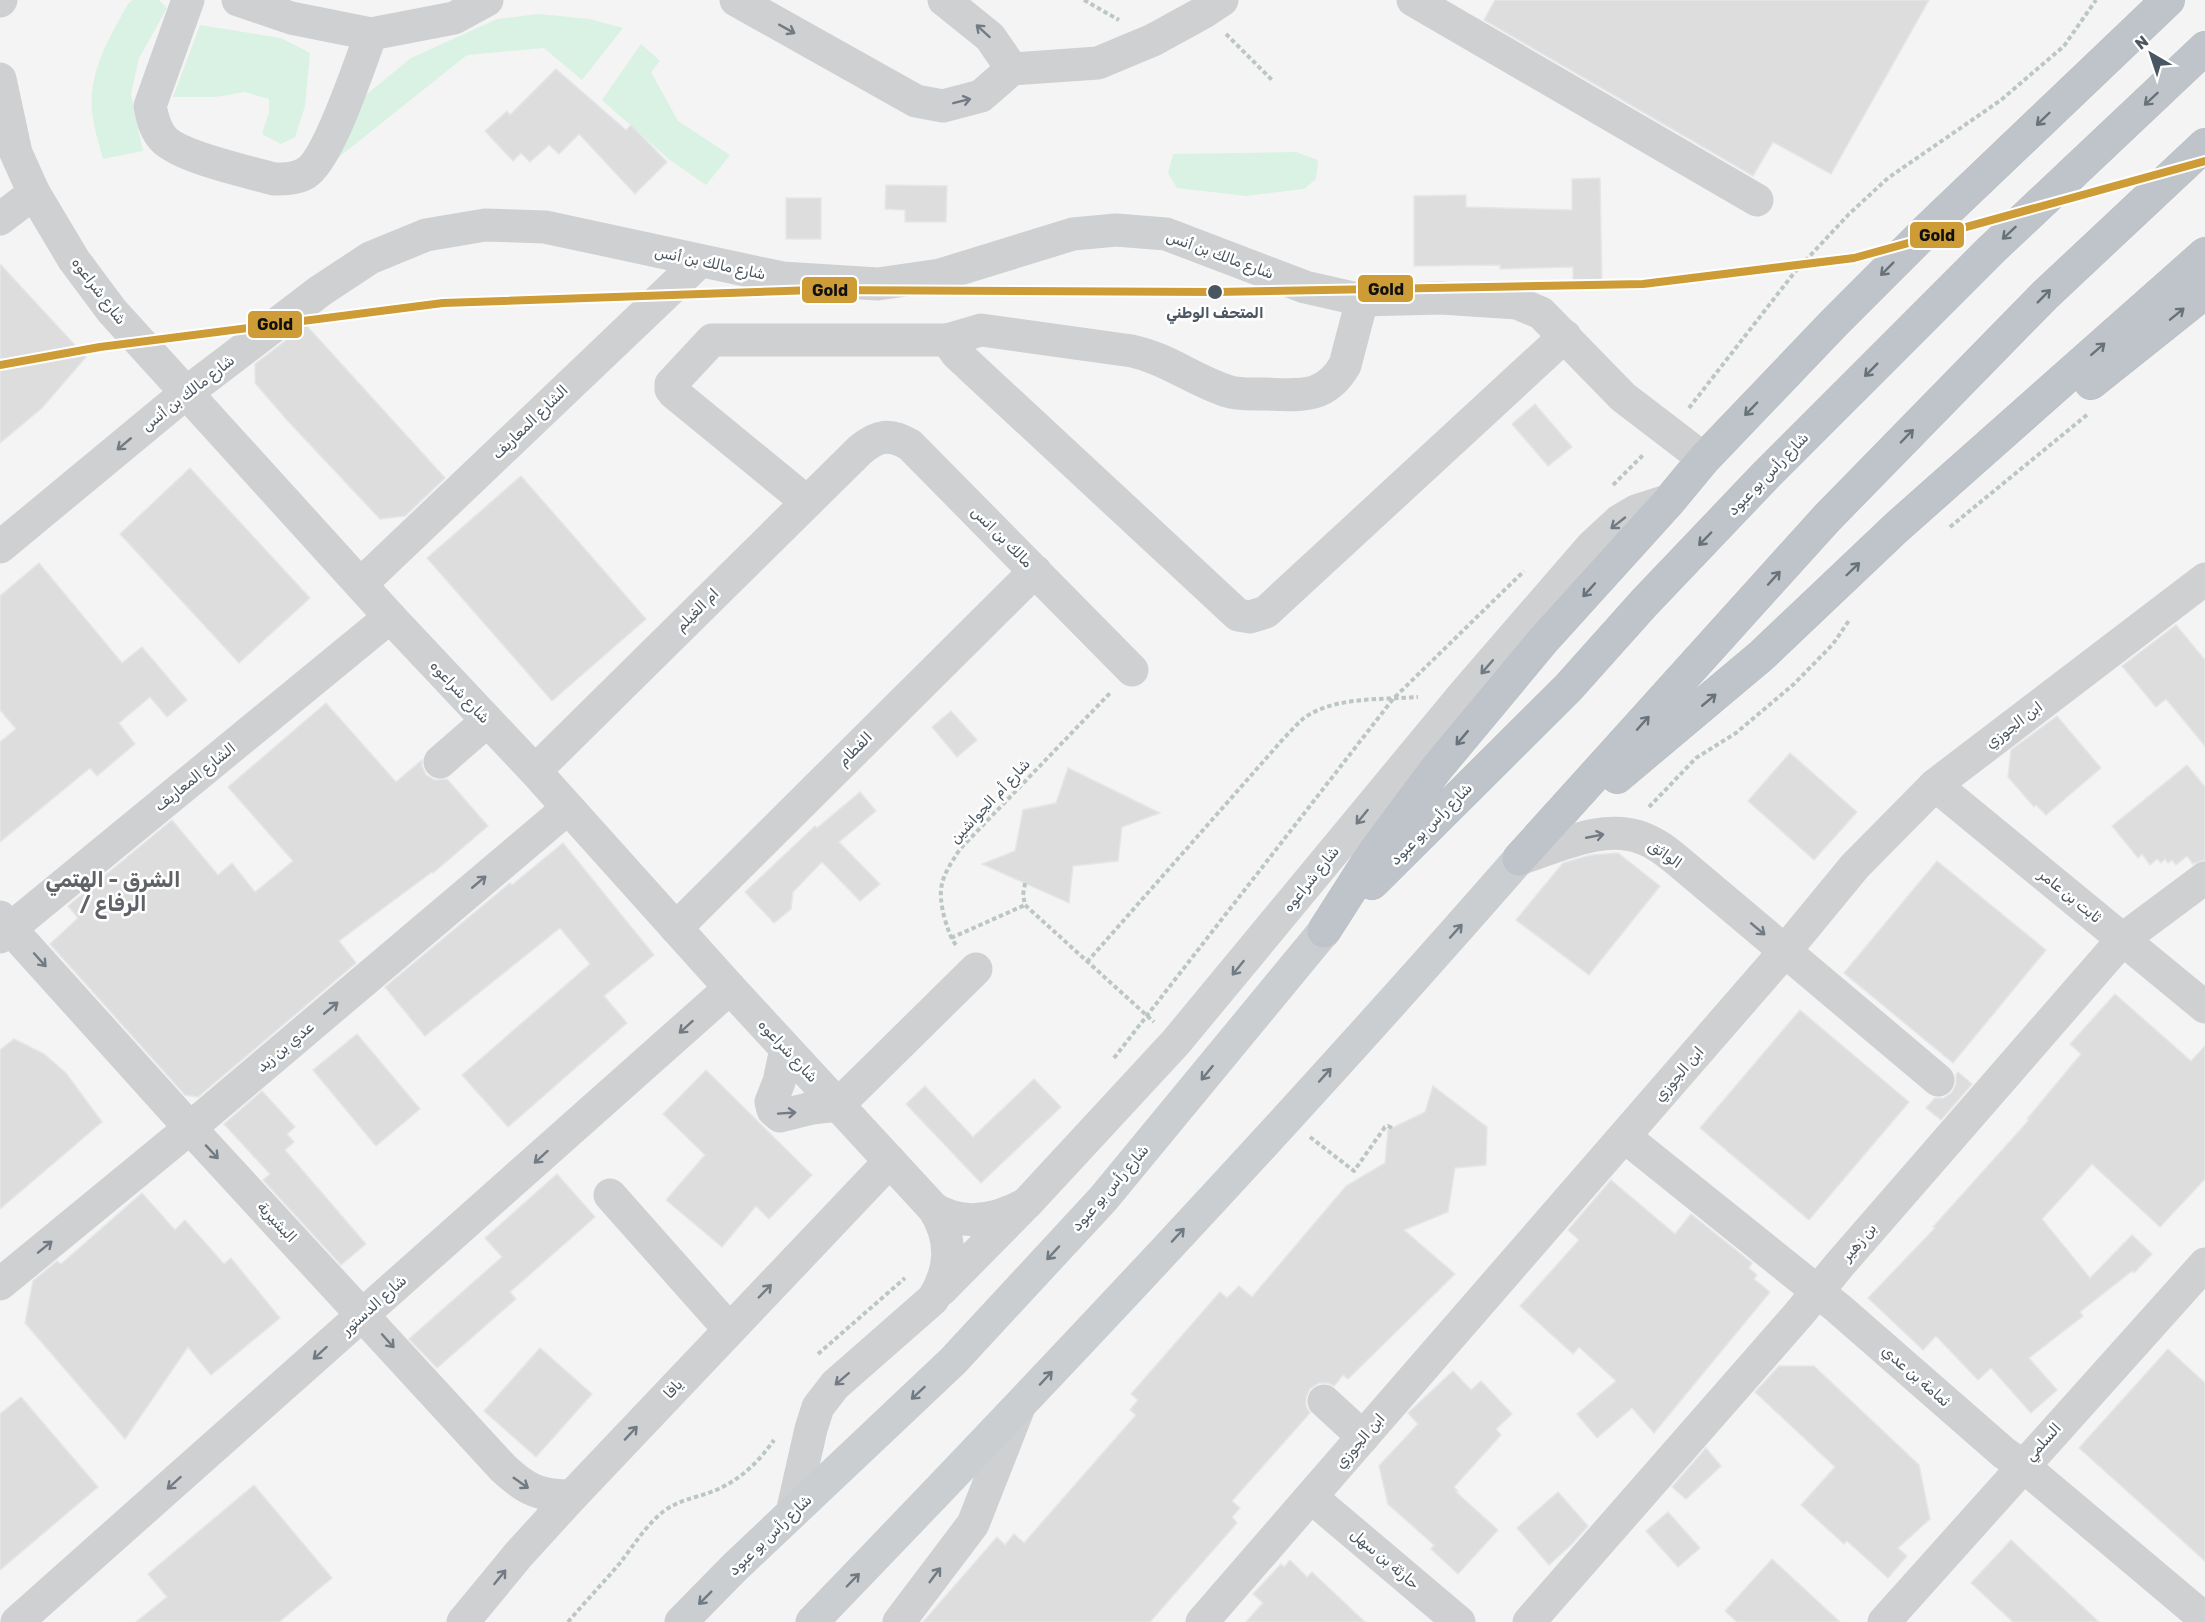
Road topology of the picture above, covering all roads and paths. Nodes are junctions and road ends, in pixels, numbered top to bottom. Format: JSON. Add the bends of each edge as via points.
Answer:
{"nodes":[{"id":1,"x":188,"y":0,"type":"edge"},
{"id":2,"x":238,"y":0,"type":"edge"},
{"id":3,"x":487,"y":0,"type":"edge"},
{"id":4,"x":736,"y":0,"type":"edge"},
{"id":5,"x":944,"y":0,"type":"edge"},
{"id":6,"x":1413,"y":0,"type":"edge"},
{"id":7,"x":2140,"y":0,"type":"edge"},
{"id":8,"x":2168,"y":0,"type":"edge"},
{"id":9,"x":1213,"y":6,"type":"edge"},
{"id":10,"x":371,"y":34,"type":"junction"},
{"id":11,"x":2199,"y":53,"type":"edge"},
{"id":12,"x":1012,"y":69,"type":"junction"},
{"id":13,"x":0,"y":79,"type":"edge"},
{"id":14,"x":2085,"y":79,"type":"junction"},
{"id":15,"x":1272,"y":80,"type":"dead end"},
{"id":16,"x":8,"y":145,"type":"edge"},
{"id":17,"x":2205,"y":145,"type":"edge"},
{"id":18,"x":34,"y":194,"type":"junction"},
{"id":19,"x":1757,"y":200,"type":"dead end"},
{"id":20,"x":0,"y":219,"type":"edge"},
{"id":21,"x":2205,"y":254,"type":"edge"},
{"id":22,"x":700,"y":261,"type":"junction"},
{"id":23,"x":2205,"y":292,"type":"edge"},
{"id":24,"x":1362,"y":300,"type":"junction"},
{"id":25,"x":1565,"y":336,"type":"junction"},
{"id":26,"x":947,"y":340,"type":"junction"},
{"id":27,"x":186,"y":393,"type":"junction"},
{"id":28,"x":2096,"y":408,"type":"dead end"},
{"id":29,"x":860,"y":450,"type":"joint"},
{"id":30,"x":1704,"y":459,"type":"junction"},
{"id":31,"x":1670,"y":500,"type":"junction"},
{"id":32,"x":807,"y":502,"type":"junction"},
{"id":33,"x":1897,"y":527,"type":"junction"},
{"id":34,"x":1950,"y":527,"type":"dead end"},
{"id":35,"x":0,"y":547,"type":"edge"},
{"id":36,"x":1035,"y":570,"type":"junction"},
{"id":37,"x":2205,"y":579,"type":"edge"},
{"id":38,"x":361,"y":584,"type":"junction"},
{"id":39,"x":1856,"y":611,"type":"dead end"},
{"id":40,"x":390,"y":617,"type":"junction"},
{"id":41,"x":1132,"y":670,"type":"joint"},
{"id":42,"x":1464,"y":694,"type":"junction"},
{"id":43,"x":487,"y":721,"type":"junction"},
{"id":44,"x":440,"y":762,"type":"dead end"},
{"id":45,"x":535,"y":771,"type":"junction"},
{"id":46,"x":1935,"y":785,"type":"junction"},
{"id":47,"x":568,"y":808,"type":"junction"},
{"id":48,"x":1630,"y":835,"type":"junction"},
{"id":49,"x":1519,"y":859,"type":"junction"},
{"id":50,"x":2205,"y":878,"type":"edge"},
{"id":51,"x":1025,"y":883,"type":"dead end"},
{"id":52,"x":1025,"y":905,"type":"junction"},
{"id":53,"x":4,"y":927,"type":"edge"},
{"id":54,"x":676,"y":928,"type":"junction"},
{"id":55,"x":1324,"y":931,"type":"junction"},
{"id":56,"x":951,"y":938,"type":"junction"},
{"id":57,"x":2123,"y":939,"type":"junction"},
{"id":58,"x":1785,"y":951,"type":"junction"},
{"id":59,"x":1087,"y":962,"type":"junction"},
{"id":60,"x":976,"y":969,"type":"joint"},
{"id":61,"x":730,"y":988,"type":"junction"},
{"id":62,"x":2205,"y":1007,"type":"edge"},
{"id":63,"x":1176,"y":1042,"type":"junction"},
{"id":64,"x":786,"y":1049,"type":"junction"},
{"id":65,"x":1938,"y":1080,"type":"dead end"},
{"id":66,"x":838,"y":1106,"type":"junction"},
{"id":67,"x":1286,"y":1119,"type":"junction"},
{"id":68,"x":190,"y":1128,"type":"junction"},
{"id":69,"x":1392,"y":1128,"type":"dead end"},
{"id":70,"x":1625,"y":1137,"type":"junction"},
{"id":71,"x":890,"y":1161,"type":"junction"},
{"id":72,"x":610,"y":1195,"type":"dead end"},
{"id":73,"x":1026,"y":1204,"type":"junction"},
{"id":74,"x":934,"y":1209,"type":"junction"},
{"id":75,"x":949,"y":1245,"type":"junction"},
{"id":76,"x":2205,"y":1264,"type":"edge"},
{"id":77,"x":0,"y":1284,"type":"edge"},
{"id":78,"x":1817,"y":1291,"type":"junction"},
{"id":79,"x":933,"y":1299,"type":"junction"},
{"id":80,"x":363,"y":1314,"type":"junction"},
{"id":81,"x":729,"y":1329,"type":"junction"},
{"id":82,"x":811,"y":1362,"type":"dead end"},
{"id":83,"x":1324,"y":1401,"type":"dead end"},
{"id":84,"x":1019,"y":1407,"type":"junction"},
{"id":85,"x":778,"y":1431,"type":"dead end"},
{"id":86,"x":1363,"y":1437,"type":"junction"},
{"id":87,"x":2022,"y":1466,"type":"junction"},
{"id":88,"x":572,"y":1496,"type":"junction"},
{"id":89,"x":1311,"y":1497,"type":"junction"},
{"id":90,"x":792,"y":1513,"type":"junction"},
{"id":91,"x":2205,"y":1619,"type":"edge"},
{"id":92,"x":17,"y":1622,"type":"edge"},
{"id":93,"x":463,"y":1622,"type":"edge"},
{"id":94,"x":568,"y":1622,"type":"edge"},
{"id":95,"x":681,"y":1622,"type":"edge"},
{"id":96,"x":812,"y":1622,"type":"edge"},
{"id":97,"x":899,"y":1622,"type":"edge"},
{"id":98,"x":1202,"y":1622,"type":"edge"},
{"id":99,"x":1459,"y":1622,"type":"edge"},
{"id":100,"x":1529,"y":1622,"type":"edge"},
{"id":101,"x":1884,"y":1622,"type":"edge"}],
"edges":[{"from":1,"to":10,"type":"street","via":[[150,106],[161,138],[176,149],[274,179],[306,173],[317,162]]},
{"from":2,"to":10,"type":"street","via":[[291,18]]},
{"from":3,"to":10,"type":"street","via":[[454,18]]},
{"from":4,"to":12,"type":"street","one_way":true,"via":[[916,101],[943,106],[981,96]]},
{"from":12,"to":5,"type":"street","one_way":true,"via":[[990,37]]},
{"from":6,"to":19,"type":"street"},
{"from":7,"to":14,"type":"highway"},
{"from":8,"to":14,"type":"highway"},
{"from":9,"to":12,"type":"street","via":[[1153,40],[1098,63]]},
{"from":9,"to":15,"type":"path"},
{"from":11,"to":55,"type":"highway","name":"شارع رأس بو عبود","one_way":true,"via":[[1992,249],[1773,468],[1568,688]]},
{"from":13,"to":16,"type":"street","name":"شارع شراعوه"},
{"from":14,"to":30,"type":"highway","one_way":true,"via":[[1906,251]]},
{"from":16,"to":18,"type":"street","name":"شارع شراعوه"},
{"from":49,"to":17,"type":"highway","one_way":true,"via":[[1826,519],[2045,295]]},
{"from":18,"to":20,"type":"street"},
{"from":18,"to":27,"type":"street","name":"شارع شراعوه","via":[[74,260],[112,311]]},
{"from":33,"to":21,"type":"highway","one_way":true},
{"from":22,"to":24,"type":"street","name":"شارع مالك بن أنس","via":[[782,278],[878,284],[940,275],[1073,234],[1116,230],[1166,234],[1305,287]]},
{"from":22,"to":27,"type":"street","name":"شارع مالك بن أنس","via":[[546,227],[485,225],[426,235],[370,258]]},
{"from":22,"to":38,"type":"street","name":"الشارع المعاريف"},
{"from":33,"to":23,"type":"highway","one_way":true,"via":[[2011,447]]},
{"from":24,"to":25,"type":"street","name":"شارع مالك بن أنس","via":[[1441,298],[1516,303],[1541,313]]},
{"from":24,"to":26,"type":"street","via":[[1341,372],[1325,389],[1305,396],[1233,393],[1153,356],[1121,350],[981,330]]},
{"from":25,"to":26,"type":"street","via":[[1266,612],[1250,617],[1238,615],[966,363]]},
{"from":25,"to":30,"type":"street","name":"شارع مالك بن أنس","via":[[1623,397]]},
{"from":26,"to":32,"type":"street","via":[[712,339],[678,375],[671,384],[674,393]]},
{"from":27,"to":35,"type":"street","name":"شارع مالك بن أنس","one_way":true},
{"from":27,"to":38,"type":"street","name":"شارع شراعوه"},
{"from":28,"to":34,"type":"path"},
{"from":29,"to":32,"type":"street","name":"ام الغيلم"},
{"from":29,"to":36,"type":"street","name":"مالك بن انس","via":[[872,440],[888,436],[910,445]]},
{"from":30,"to":31,"type":"highway"},
{"from":31,"to":42,"type":"street","name":"شارع شراعوه","one_way":true,"via":[[1636,511],[1605,534]]},
{"from":31,"to":55,"type":"highway","one_way":true,"via":[[1545,638],[1436,769],[1377,848]]},
{"from":32,"to":45,"type":"street","name":"ام الغيلم"},
{"from":49,"to":33,"type":"highway","one_way":true,"via":[[1761,656]]},
{"from":36,"to":41,"type":"street","name":"مالك بن انس"},
{"from":36,"to":54,"type":"street","name":"الفطام"},
{"from":37,"to":46,"type":"street","name":"ابن الجوزي"},
{"from":38,"to":40,"type":"street","name":"شارع شراعوه"},
{"from":39,"to":48,"type":"path","via":[[1833,644],[1794,684],[1736,732],[1696,758],[1636,822]]},
{"from":40,"to":43,"type":"street","name":"شارع شراعوه"},
{"from":40,"to":53,"type":"street","name":"الشارع المعاريف"},
{"from":41,"to":56,"type":"path","name":"شارع أم الجواشين","via":[[960,849],[944,874],[939,898]]},
{"from":42,"to":59,"type":"path","via":[[1353,702],[1328,706],[1305,718]]},
{"from":42,"to":63,"type":"street","name":"شارع شراعوه","one_way":true},
{"from":43,"to":44,"type":"street"},
{"from":43,"to":45,"type":"street","name":"شارع شراعوه"},
{"from":45,"to":47,"type":"street","name":"شارع شراعوه"},
{"from":46,"to":57,"type":"street","name":"ثابت بن عامر"},
{"from":46,"to":58,"type":"street","name":"ابن الجوزي","via":[[1855,866]]},
{"from":47,"to":54,"type":"street","name":"شارع شراعوه"},
{"from":68,"to":47,"type":"street","name":"عدي بن زيد","one_way":true},
{"from":49,"to":48,"type":"street","name":"الواثق","one_way":true,"via":[[1597,835]]},
{"from":48,"to":58,"type":"street","name":"الواثق","one_way":true,"via":[[1654,843],[1668,853]]},
{"from":67,"to":49,"type":"main road","one_way":true},
{"from":50,"to":57,"type":"street","name":"بن زهير"},
{"from":51,"to":52,"type":"path"},
{"from":52,"to":56,"type":"path"},
{"from":52,"to":59,"type":"path"},
{"from":53,"to":68,"type":"street","name":"البشيرية","one_way":true},
{"from":54,"to":61,"type":"street","name":"شارع شراعوه"},
{"from":55,"to":90,"type":"main road","name":"شارع رأس بو عبود","one_way":true,"via":[[1104,1199],[953,1361]]},
{"from":56,"to":60,"type":"path","name":"شارع أم الجواشين"},
{"from":57,"to":62,"type":"street","name":"ثابت بن عامر"},
{"from":57,"to":78,"type":"street","name":"بن زهير"},
{"from":58,"to":65,"type":"street","name":"الواثق"},
{"from":58,"to":70,"type":"street","name":"ابن الجوزي"},
{"from":59,"to":63,"type":"path"},
{"from":60,"to":66,"type":"street"},
{"from":61,"to":64,"type":"street","name":"شارع شراعوه"},
{"from":61,"to":80,"type":"street","name":"شارع الدستور","one_way":true},
{"from":63,"to":73,"type":"street","name":"شارع شراعوه"},
{"from":64,"to":66,"type":"street","name":"شارع شراعوه"},
{"from":64,"to":66,"type":"street","one_way":true,"via":[[772,1110],[780,1116]]},
{"from":66,"to":71,"type":"street","name":"شارع شراعوه"},
{"from":67,"to":69,"type":"path","via":[[1354,1171],[1384,1127]]},
{"from":84,"to":67,"type":"main road","one_way":true},
{"from":77,"to":68,"type":"street","name":"عدي بن زيد","one_way":true},
{"from":68,"to":80,"type":"street","name":"البشيرية","one_way":true},
{"from":70,"to":78,"type":"street","name":"ثمامة بن عدي"},
{"from":70,"to":86,"type":"street","name":"ابن الجوزي"},
{"from":71,"to":74,"type":"street","name":"شارع شراعوه"},
{"from":81,"to":71,"type":"street","name":"يافا","one_way":true},
{"from":72,"to":81,"type":"street"},
{"from":73,"to":74,"type":"street","name":"شارع شراعوه","via":[[1002,1216],[976,1220],[954,1219]]},
{"from":73,"to":79,"type":"street"},
{"from":74,"to":75,"type":"street","name":"شارع شراعوه"},
{"from":75,"to":79,"type":"street","name":"شارع شراعوه","via":[[946,1273]]},
{"from":75,"to":82,"type":"path","via":[[894,1286]]},
{"from":76,"to":87,"type":"street","name":"السلمي"},
{"from":78,"to":87,"type":"street","name":"ثمامة بن عدي"},
{"from":78,"to":100,"type":"street","name":"بن زهير"},
{"from":79,"to":90,"type":"street","name":"شارع شراعوه","one_way":true,"via":[[835,1385],[818,1407]]},
{"from":80,"to":88,"type":"street","name":"البشيرية","one_way":true,"via":[[517,1481],[552,1496]]},
{"from":80,"to":92,"type":"street","name":"شارع الدستور","one_way":true},
{"from":88,"to":81,"type":"street","name":"يافا","one_way":true},
{"from":83,"to":86,"type":"street"},
{"from":96,"to":84,"type":"main road","one_way":true},
{"from":97,"to":84,"type":"street","one_way":true,"via":[[973,1524]]},
{"from":85,"to":94,"type":"path","via":[[761,1458],[746,1472],[712,1492],[678,1502],[654,1520]]},
{"from":86,"to":89,"type":"street","name":"ابن الجوزي"},
{"from":87,"to":91,"type":"street","name":"ثمامة بن عدي"},
{"from":87,"to":101,"type":"street","name":"السلمي"},
{"from":93,"to":88,"type":"street","name":"يافا","one_way":true},
{"from":89,"to":98,"type":"street","name":"ابن الجوزي"},
{"from":89,"to":99,"type":"street","name":"حارثة بن سهل"},
{"from":90,"to":95,"type":"main road","name":"شارع رأس بو عبود","one_way":true}]}
